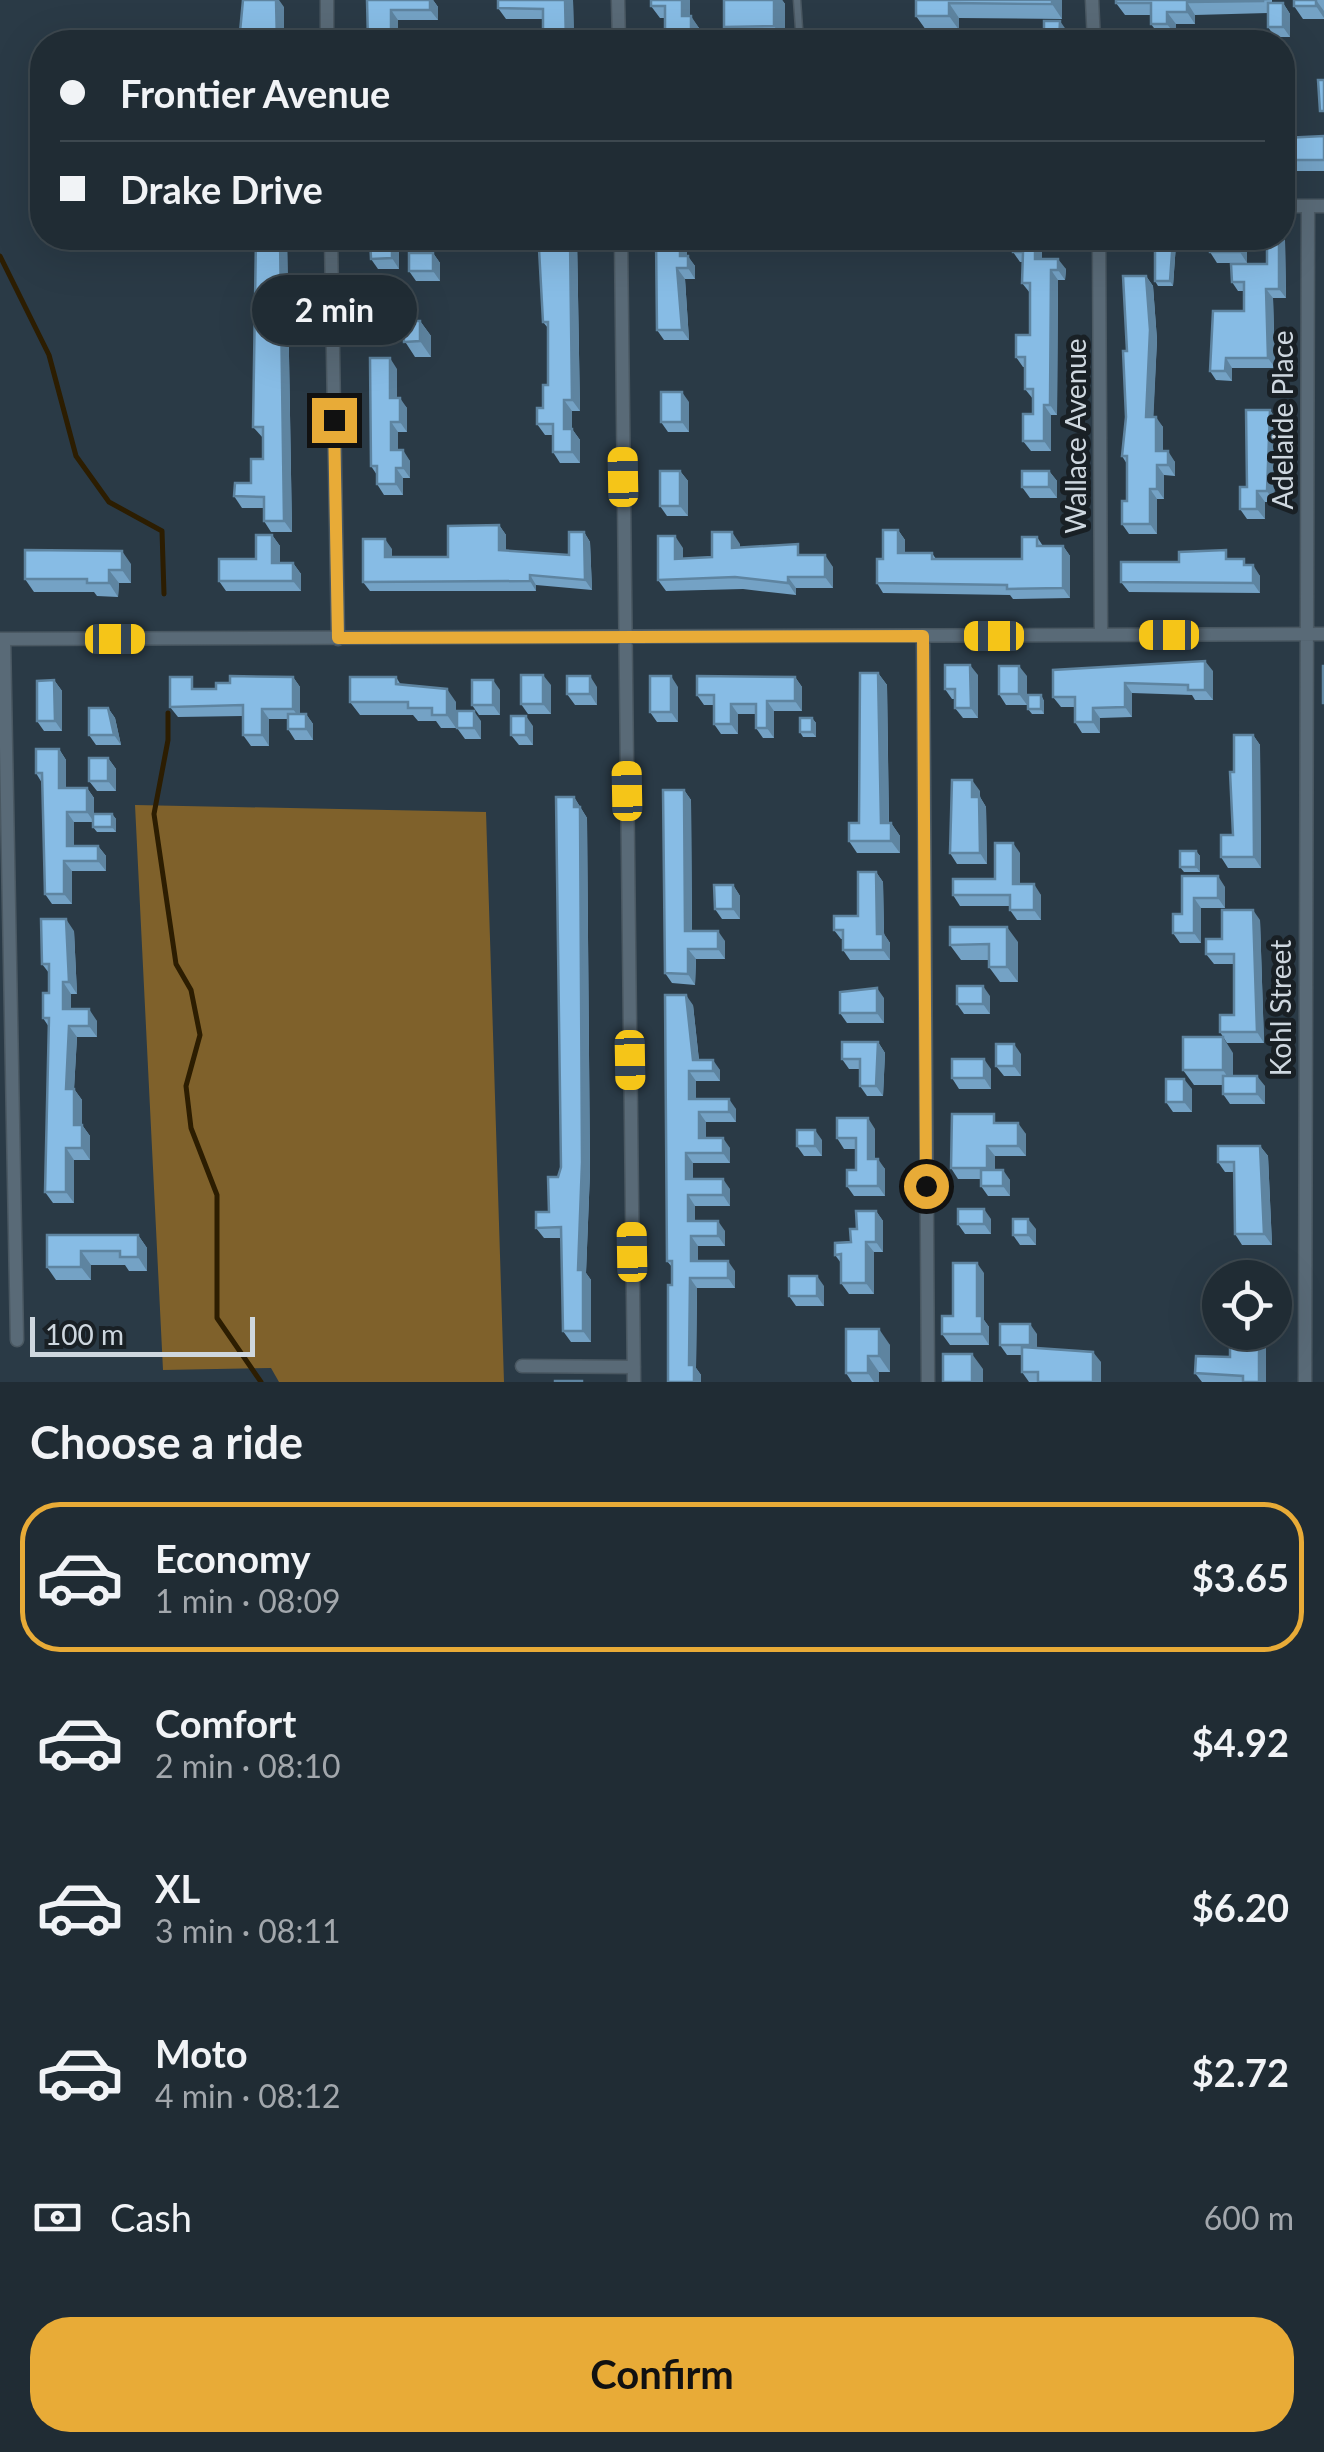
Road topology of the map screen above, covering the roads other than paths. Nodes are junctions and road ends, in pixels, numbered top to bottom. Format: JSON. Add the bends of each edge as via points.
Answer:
{"nodes":[{"id":1,"x":326,"y":0,"type":"edge"},
{"id":2,"x":618,"y":0,"type":"edge"},
{"id":3,"x":797,"y":0,"type":"edge"},
{"id":4,"x":1092,"y":0,"type":"edge"},
{"id":5,"x":327,"y":30,"type":"edge"},
{"id":6,"x":618,"y":30,"type":"edge"},
{"id":7,"x":799,"y":30,"type":"edge"},
{"id":8,"x":1093,"y":30,"type":"edge"},
{"id":9,"x":1295,"y":206,"type":"edge"},
{"id":10,"x":1308,"y":206,"type":"junction"},
{"id":11,"x":1324,"y":206,"type":"edge"},
{"id":12,"x":331,"y":250,"type":"edge"},
{"id":13,"x":621,"y":250,"type":"edge"},
{"id":14,"x":1099,"y":250,"type":"edge"},
{"id":15,"x":1306,"y":634,"type":"junction"},
{"id":16,"x":1324,"y":634,"type":"edge"},
{"id":17,"x":1101,"y":635,"type":"junction"},
{"id":18,"x":923,"y":636,"type":"junction"},
{"id":19,"x":625,"y":637,"type":"junction"},
{"id":20,"x":338,"y":638,"type":"junction"},
{"id":21,"x":2,"y":639,"type":"edge"},
{"id":22,"x":17,"y":1340,"type":"dead end"},
{"id":23,"x":522,"y":1366,"type":"dead end"},
{"id":24,"x":634,"y":1367,"type":"junction"},
{"id":25,"x":634,"y":1382,"type":"edge"},
{"id":26,"x":928,"y":1382,"type":"edge"},
{"id":27,"x":1305,"y":1382,"type":"edge"}],
"edges":[{"from":1,"to":5,"type":"street"},
{"from":2,"to":6,"type":"street"},
{"from":3,"to":7,"type":"lane"},
{"from":4,"to":8,"type":"street"},
{"from":9,"to":10,"type":"street"},
{"from":10,"to":11,"type":"street"},
{"from":10,"to":15,"type":"street","name":"Adelaide Place"},
{"from":12,"to":20,"type":"street"},
{"from":13,"to":19,"type":"street"},
{"from":14,"to":17,"type":"street","name":"Wallace Avenue"},
{"from":15,"to":16,"type":"street"},
{"from":15,"to":17,"type":"street"},
{"from":15,"to":27,"type":"street","name":"Kohl Street"},
{"from":17,"to":18,"type":"street"},
{"from":18,"to":19,"type":"street"},
{"from":18,"to":26,"type":"street"},
{"from":19,"to":20,"type":"street"},
{"from":19,"to":24,"type":"street"},
{"from":20,"to":21,"type":"street"},
{"from":21,"to":22,"type":"street"},
{"from":23,"to":24,"type":"street"},
{"from":24,"to":25,"type":"street"}]}
